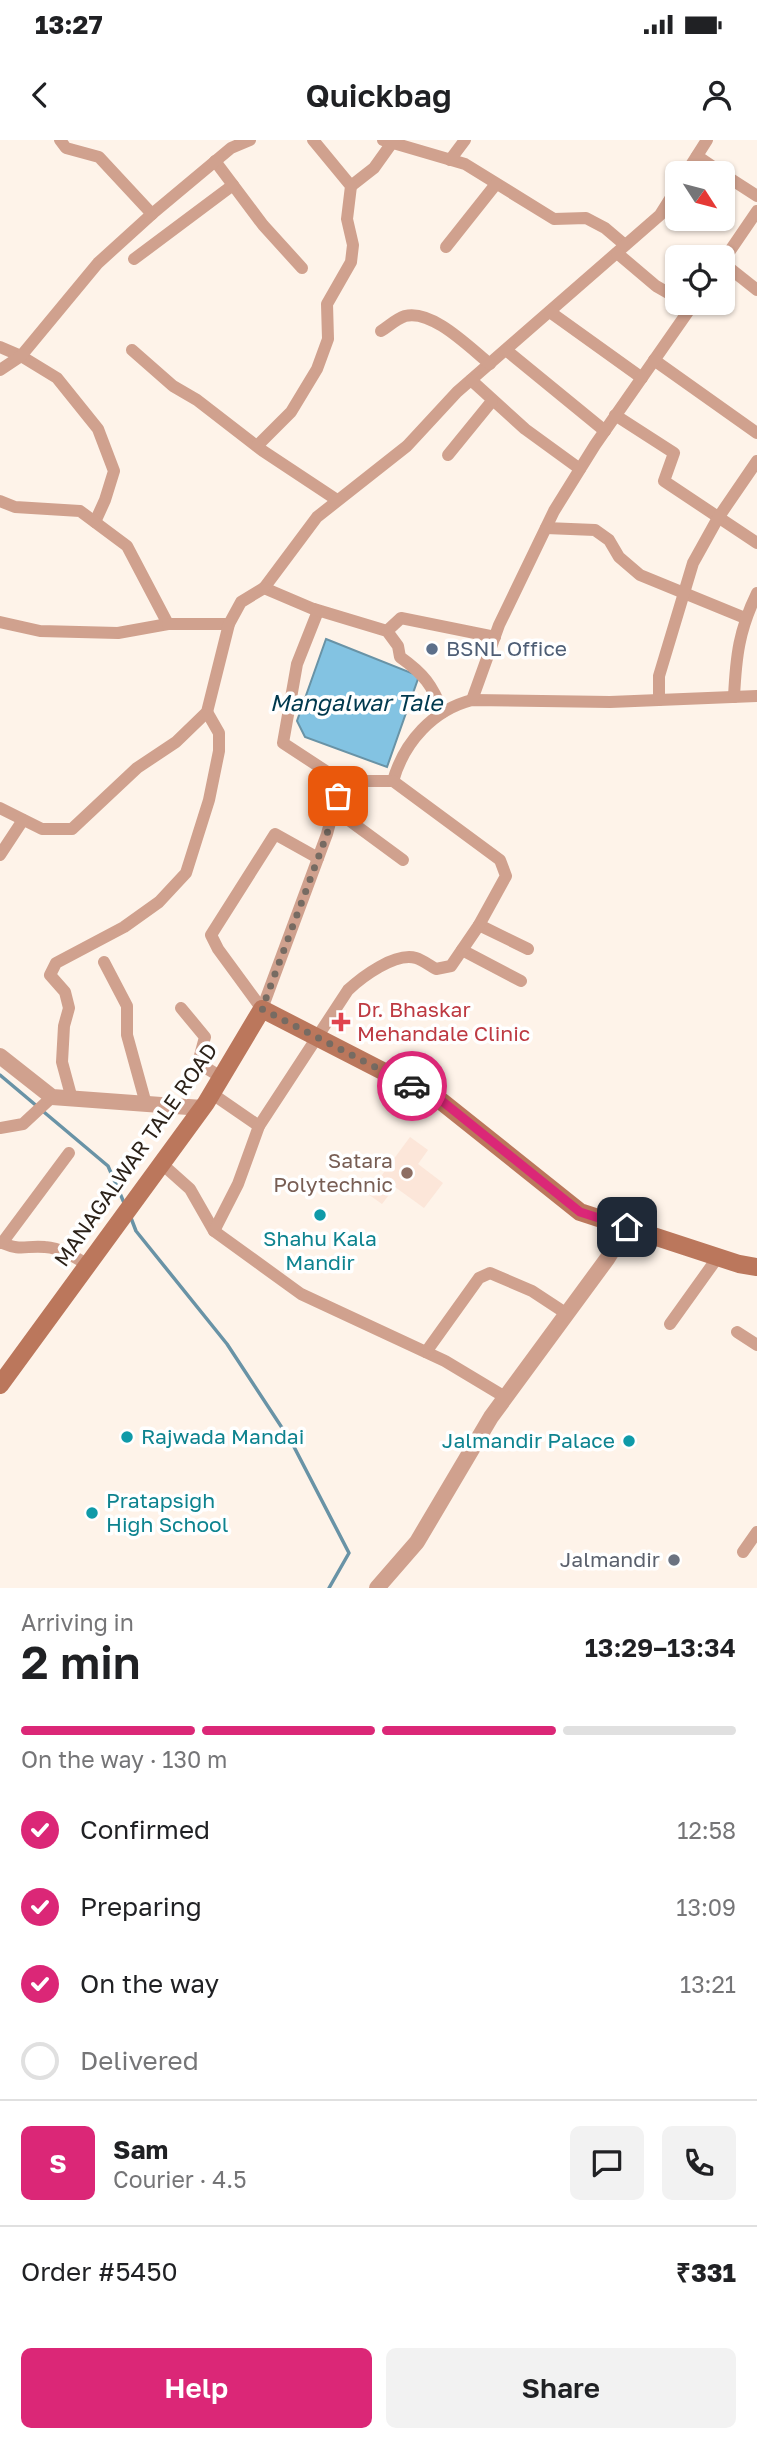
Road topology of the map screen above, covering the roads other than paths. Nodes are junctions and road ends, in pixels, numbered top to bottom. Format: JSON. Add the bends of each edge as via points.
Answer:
{"nodes":[{"id":1,"x":313,"y":140,"type":"edge"},
{"id":2,"x":465,"y":140,"type":"edge"},
{"id":3,"x":707,"y":140,"type":"edge"},
{"id":4,"x":245,"y":141,"type":"edge"},
{"id":5,"x":389,"y":141,"type":"edge"},
{"id":6,"x":67,"y":143,"type":"edge"},
{"id":7,"x":697,"y":156,"type":"junction"},
{"id":8,"x":450,"y":160,"type":"junction"},
{"id":9,"x":215,"y":161,"type":"junction"},
{"id":10,"x":694,"y":161,"type":"edge"},
{"id":11,"x":704,"y":161,"type":"edge"},
{"id":12,"x":735,"y":182,"type":"edge"},
{"id":13,"x":496,"y":184,"type":"junction"},
{"id":14,"x":233,"y":185,"type":"junction"},
{"id":15,"x":351,"y":186,"type":"junction"},
{"id":16,"x":757,"y":196,"type":"edge"},
{"id":17,"x":665,"y":207,"type":"edge"},
{"id":18,"x":757,"y":211,"type":"edge"},
{"id":19,"x":152,"y":214,"type":"junction"},
{"id":20,"x":734,"y":245,"type":"edge"},
{"id":21,"x":446,"y":247,"type":"dead end"},
{"id":22,"x":621,"y":249,"type":"junction"},
{"id":23,"x":134,"y":259,"type":"dead end"},
{"id":24,"x":302,"y":268,"type":"dead end"},
{"id":25,"x":735,"y":272,"type":"edge"},
{"id":26,"x":757,"y":290,"type":"edge"},
{"id":27,"x":665,"y":291,"type":"edge"},
{"id":28,"x":550,"y":312,"type":"junction"},
{"id":29,"x":683,"y":315,"type":"edge"},
{"id":30,"x":381,"y":331,"type":"dead end"},
{"id":31,"x":0,"y":347,"type":"edge"},
{"id":32,"x":506,"y":349,"type":"junction"},
{"id":33,"x":132,"y":350,"type":"dead end"},
{"id":34,"x":21,"y":356,"type":"junction"},
{"id":35,"x":654,"y":360,"type":"junction"},
{"id":36,"x":490,"y":364,"type":"junction"},
{"id":37,"x":0,"y":370,"type":"edge"},
{"id":38,"x":642,"y":377,"type":"junction"},
{"id":39,"x":471,"y":380,"type":"junction"},
{"id":40,"x":492,"y":401,"type":"junction"},
{"id":41,"x":615,"y":415,"type":"junction"},
{"id":42,"x":605,"y":431,"type":"junction"},
{"id":43,"x":757,"y":433,"type":"edge"},
{"id":44,"x":257,"y":446,"type":"junction"},
{"id":45,"x":448,"y":455,"type":"dead end"},
{"id":46,"x":757,"y":461,"type":"edge"},
{"id":47,"x":580,"y":469,"type":"junction"},
{"id":48,"x":337,"y":500,"type":"junction"},
{"id":49,"x":0,"y":501,"type":"edge"},
{"id":50,"x":718,"y":518,"type":"junction"},
{"id":51,"x":95,"y":522,"type":"junction"},
{"id":52,"x":546,"y":528,"type":"junction"},
{"id":53,"x":757,"y":543,"type":"edge"},
{"id":54,"x":264,"y":588,"type":"junction"},
{"id":55,"x":685,"y":593,"type":"junction"},
{"id":56,"x":757,"y":593,"type":"edge"},
{"id":57,"x":314,"y":609,"type":"junction"},
{"id":58,"x":745,"y":618,"type":"junction"},
{"id":59,"x":0,"y":622,"type":"edge"},
{"id":60,"x":167,"y":624,"type":"junction"},
{"id":61,"x":229,"y":624,"type":"junction"},
{"id":62,"x":387,"y":631,"type":"junction"},
{"id":63,"x":495,"y":637,"type":"junction"},
{"id":64,"x":757,"y":696,"type":"edge"},
{"id":65,"x":734,"y":697,"type":"junction"},
{"id":66,"x":472,"y":700,"type":"junction"},
{"id":67,"x":659,"y":700,"type":"junction"},
{"id":68,"x":207,"y":712,"type":"junction"},
{"id":69,"x":443,"y":712,"type":"junction"},
{"id":70,"x":341,"y":781,"type":"junction"},
{"id":71,"x":393,"y":781,"type":"junction"},
{"id":72,"x":0,"y":808,"type":"edge"},
{"id":73,"x":335,"y":810,"type":"junction"},
{"id":74,"x":23,"y":820,"type":"junction"},
{"id":75,"x":0,"y":855,"type":"edge"},
{"id":76,"x":318,"y":858,"type":"junction"},
{"id":77,"x":402,"y":860,"type":"dead end"},
{"id":78,"x":478,"y":925,"type":"junction"},
{"id":79,"x":528,"y":949,"type":"dead end"},
{"id":80,"x":462,"y":950,"type":"junction"},
{"id":81,"x":104,"y":962,"type":"dead end"},
{"id":82,"x":521,"y":981,"type":"dead end"},
{"id":83,"x":181,"y":1008,"type":"dead end"},
{"id":84,"x":262,"y":1009,"type":"junction"},
{"id":85,"x":317,"y":1037,"type":"junction"},
{"id":86,"x":0,"y":1056,"type":"edge"},
{"id":87,"x":221,"y":1077,"type":"junction"},
{"id":88,"x":52,"y":1097,"type":"junction"},
{"id":89,"x":72,"y":1098,"type":"junction"},
{"id":90,"x":206,"y":1101,"type":"junction"},
{"id":91,"x":146,"y":1104,"type":"junction"},
{"id":92,"x":259,"y":1126,"type":"junction"},
{"id":93,"x":0,"y":1128,"type":"edge"},
{"id":94,"x":69,"y":1153,"type":"dead end"},
{"id":95,"x":162,"y":1164,"type":"junction"},
{"id":96,"x":627,"y":1227,"type":"junction"},
{"id":97,"x":214,"y":1231,"type":"junction"},
{"id":98,"x":1,"y":1242,"type":"edge"},
{"id":99,"x":718,"y":1257,"type":"junction"},
{"id":100,"x":88,"y":1265,"type":"junction"},
{"id":101,"x":757,"y":1267,"type":"edge"},
{"id":102,"x":567,"y":1314,"type":"junction"},
{"id":103,"x":670,"y":1324,"type":"dead end"},
{"id":104,"x":737,"y":1332,"type":"dead end"},
{"id":105,"x":757,"y":1345,"type":"edge"},
{"id":106,"x":426,"y":1352,"type":"junction"},
{"id":107,"x":0,"y":1385,"type":"edge"},
{"id":108,"x":505,"y":1397,"type":"junction"},
{"id":109,"x":757,"y":1532,"type":"edge"},
{"id":110,"x":743,"y":1552,"type":"dead end"},
{"id":111,"x":377,"y":1588,"type":"edge"}],
"edges":[{"from":1,"to":15,"type":"street"},
{"from":2,"to":8,"type":"street"},
{"from":3,"to":7,"type":"street"},
{"from":4,"to":9,"type":"street"},
{"from":5,"to":8,"type":"street"},
{"from":5,"to":15,"type":"street","via":[[374,167]]},
{"from":6,"to":19,"type":"street","via":[[99,158]]},
{"from":7,"to":10,"type":"street"},
{"from":7,"to":11,"type":"street"},
{"from":8,"to":13,"type":"street"},
{"from":9,"to":14,"type":"street"},
{"from":9,"to":19,"type":"street"},
{"from":12,"to":16,"type":"street"},
{"from":13,"to":21,"type":"street"},
{"from":13,"to":22,"type":"street","via":[[554,219],[586,218],[605,228]]},
{"from":14,"to":23,"type":"street"},
{"from":14,"to":24,"type":"street"},
{"from":15,"to":44,"type":"street","via":[[347,219],[353,245],[351,262],[327,304],[328,339],[317,369],[291,412]]},
{"from":17,"to":22,"type":"street"},
{"from":18,"to":20,"type":"street"},
{"from":19,"to":34,"type":"street","via":[[98,263]]},
{"from":22,"to":27,"type":"street"},
{"from":22,"to":28,"type":"street"},
{"from":25,"to":26,"type":"street"},
{"from":28,"to":32,"type":"street"},
{"from":28,"to":38,"type":"street"},
{"from":29,"to":35,"type":"street"},
{"from":30,"to":36,"type":"street","via":[[399,318],[422,315]]},
{"from":31,"to":34,"type":"street"},
{"from":32,"to":36,"type":"street"},
{"from":32,"to":42,"type":"street"},
{"from":33,"to":44,"type":"street","via":[[173,386]]},
{"from":34,"to":37,"type":"street"},
{"from":34,"to":51,"type":"street","via":[[57,378],[98,429],[114,471]]},
{"from":35,"to":38,"type":"street"},
{"from":35,"to":43,"type":"street"},
{"from":36,"to":39,"type":"street"},
{"from":38,"to":41,"type":"street"},
{"from":39,"to":40,"type":"street"},
{"from":39,"to":48,"type":"street","via":[[407,446]]},
{"from":40,"to":45,"type":"street"},
{"from":40,"to":47,"type":"street"},
{"from":41,"to":42,"type":"street"},
{"from":41,"to":50,"type":"street","via":[[674,453],[664,481]]},
{"from":42,"to":47,"type":"street"},
{"from":44,"to":48,"type":"street"},
{"from":46,"to":50,"type":"street"},
{"from":47,"to":52,"type":"street"},
{"from":48,"to":54,"type":"street","via":[[317,517]]},
{"from":49,"to":51,"type":"street","via":[[15,507],[80,511]]},
{"from":50,"to":53,"type":"street"},
{"from":50,"to":55,"type":"street","via":[[693,563]]},
{"from":51,"to":60,"type":"street","via":[[127,546]]},
{"from":52,"to":55,"type":"street","via":[[595,530],[640,575]]},
{"from":52,"to":63,"type":"street"},
{"from":54,"to":57,"type":"street"},
{"from":54,"to":61,"type":"street","via":[[241,602]]},
{"from":55,"to":58,"type":"street"},
{"from":55,"to":67,"type":"street","via":[[659,676]]},
{"from":56,"to":58,"type":"street"},
{"from":57,"to":62,"type":"street"},
{"from":57,"to":70,"type":"street","via":[[318,611],[297,664],[283,743]]},
{"from":58,"to":65,"type":"street"},
{"from":59,"to":60,"type":"street","via":[[40,631],[118,633]]},
{"from":60,"to":61,"type":"street"},
{"from":61,"to":68,"type":"street"},
{"from":62,"to":63,"type":"street","via":[[401,618]]},
{"from":62,"to":69,"type":"street","via":[[400,657],[419,670],[433,688]]},
{"from":63,"to":66,"type":"street"},
{"from":64,"to":65,"type":"street"},
{"from":65,"to":67,"type":"street"},
{"from":66,"to":67,"type":"street"},
{"from":66,"to":69,"type":"street"},
{"from":68,"to":74,"type":"street","via":[[137,768],[72,829],[42,830]]},
{"from":68,"to":89,"type":"street","via":[[219,733],[219,751],[186,873],[159,902],[124,927],[56,963],[50,975],[65,992],[69,1008],[62,1062]]},
{"from":69,"to":71,"type":"street","via":[[405,749]]},
{"from":70,"to":71,"type":"street"},
{"from":70,"to":73,"type":"street","name":"MANAGALWAR TALE ROAD"},
{"from":71,"to":78,"type":"street","via":[[500,860],[506,876]]},
{"from":72,"to":74,"type":"street"},
{"from":73,"to":76,"type":"street","name":"MANAGALWAR TALE ROAD"},
{"from":73,"to":77,"type":"street"},
{"from":74,"to":75,"type":"street"},
{"from":76,"to":84,"type":"street","name":"MANAGALWAR TALE ROAD"},
{"from":76,"to":84,"type":"street","via":[[275,834],[211,935]]},
{"from":78,"to":79,"type":"street"},
{"from":78,"to":80,"type":"street"},
{"from":80,"to":82,"type":"street"},
{"from":80,"to":85,"type":"street","via":[[446,968],[407,958],[362,977]]},
{"from":81,"to":91,"type":"street","via":[[127,1006],[127,1035]]},
{"from":83,"to":87,"type":"street","via":[[205,1037],[198,1063]]},
{"from":84,"to":85,"type":"main road"},
{"from":84,"to":87,"type":"main road","name":"MANAGALWAR TALE ROAD"},
{"from":85,"to":92,"type":"street"},
{"from":85,"to":96,"type":"main road","via":[[442,1101],[580,1212]]},
{"from":86,"to":88,"type":"street"},
{"from":87,"to":90,"type":"main road","name":"MANAGALWAR TALE ROAD"},
{"from":88,"to":89,"type":"street"},
{"from":88,"to":93,"type":"street","via":[[23,1124]]},
{"from":89,"to":91,"type":"street"},
{"from":90,"to":91,"type":"street"},
{"from":90,"to":92,"type":"street"},
{"from":90,"to":95,"type":"main road","name":"MANAGALWAR TALE ROAD"},
{"from":92,"to":97,"type":"street","via":[[238,1184]]},
{"from":94,"to":98,"type":"street"},
{"from":95,"to":97,"type":"street","via":[[190,1189]]},
{"from":95,"to":100,"type":"main road","name":"MANAGALWAR TALE ROAD"},
{"from":96,"to":99,"type":"main road"},
{"from":96,"to":102,"type":"street"},
{"from":97,"to":106,"type":"street","via":[[301,1294]]},
{"from":98,"to":100,"type":"street","via":[[15,1249],[46,1247],[72,1254]]},
{"from":99,"to":101,"type":"main road"},
{"from":99,"to":103,"type":"street"},
{"from":100,"to":107,"type":"main road","name":"MANAGALWAR TALE ROAD"},
{"from":102,"to":106,"type":"street","via":[[532,1291],[485,1274]]},
{"from":102,"to":108,"type":"street"},
{"from":104,"to":105,"type":"street"},
{"from":106,"to":108,"type":"street"},
{"from":108,"to":111,"type":"street","via":[[417,1542]]},
{"from":109,"to":110,"type":"street"}]}
